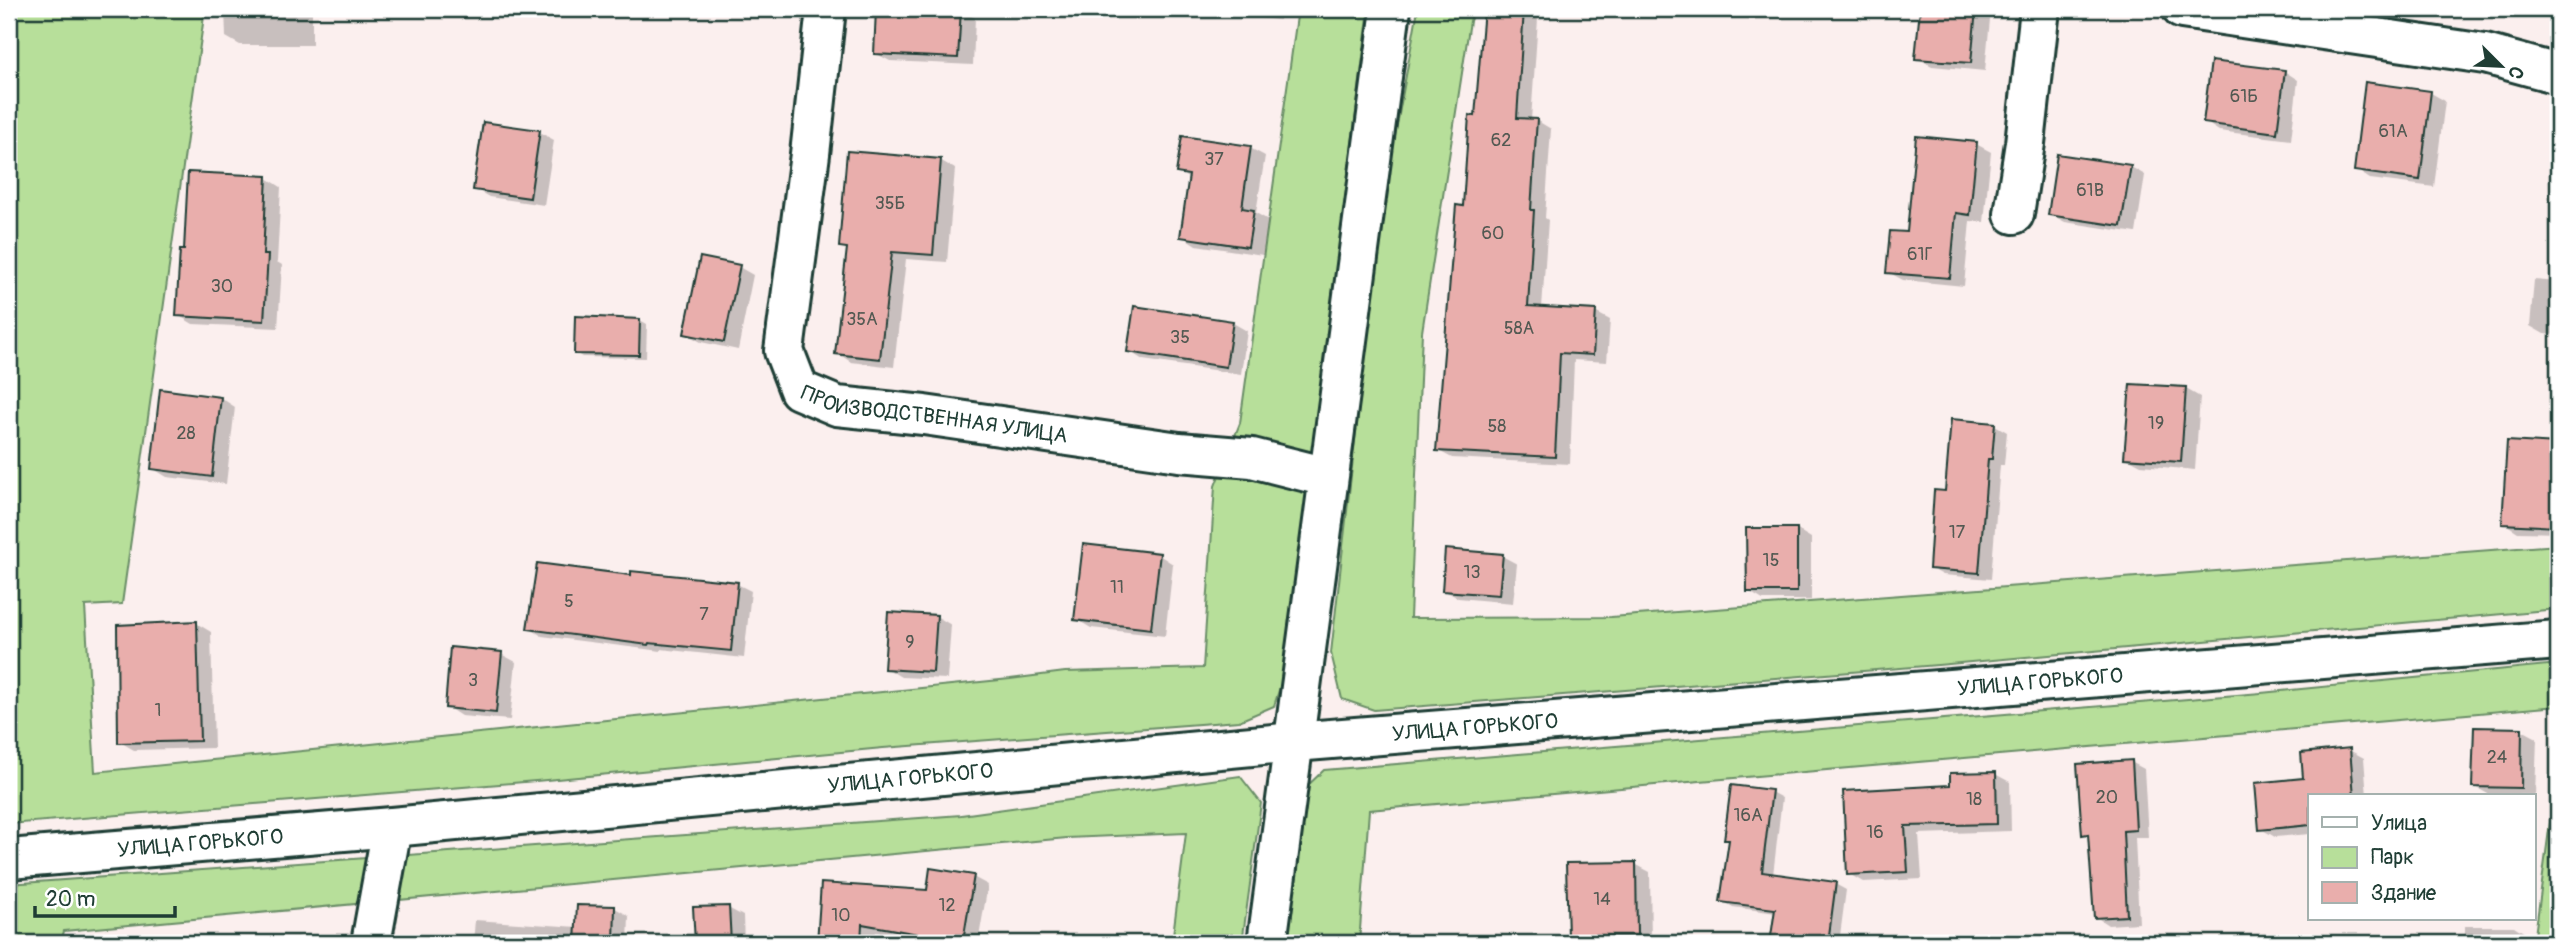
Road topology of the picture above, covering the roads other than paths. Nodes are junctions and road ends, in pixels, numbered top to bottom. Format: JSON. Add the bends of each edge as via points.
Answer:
{"nodes":[{"id":1,"x":826,"y":9,"type":"edge"},
{"id":2,"x":1391,"y":9,"type":"edge"},
{"id":3,"x":2040,"y":9,"type":"edge"},
{"id":4,"x":2182,"y":9,"type":"edge"},
{"id":5,"x":2558,"y":74,"type":"edge"},
{"id":6,"x":2014,"y":214,"type":"dead end"},
{"id":7,"x":1327,"y":477,"type":"junction"},
{"id":8,"x":2558,"y":640,"type":"edge"},
{"id":9,"x":1294,"y":743,"type":"junction"},
{"id":10,"x":392,"y":827,"type":"junction"},
{"id":11,"x":9,"y":859,"type":"edge"},
{"id":12,"x":371,"y":943,"type":"edge"},
{"id":13,"x":1267,"y":943,"type":"edge"}],
"edges":[{"from":1,"to":7,"type":"street","name":"ПРОИЗВОДСТВЕННАЯ УЛИЦА","via":[[784,351],[799,390],[837,406],[1252,458]]},
{"from":2,"to":7,"type":"street"},
{"from":3,"to":6,"type":"street"},
{"from":4,"to":5,"type":"street","via":[[2485,54]]},
{"from":7,"to":9,"type":"street"},
{"from":8,"to":9,"type":"street","name":"УЛИЦА ГОРЬКОГО"},
{"from":9,"to":10,"type":"street","name":"УЛИЦА ГОРЬКОГО"},
{"from":9,"to":13,"type":"street"},
{"from":10,"to":11,"type":"street","name":"УЛИЦА ГОРЬКОГО"},
{"from":10,"to":12,"type":"street"}]}
